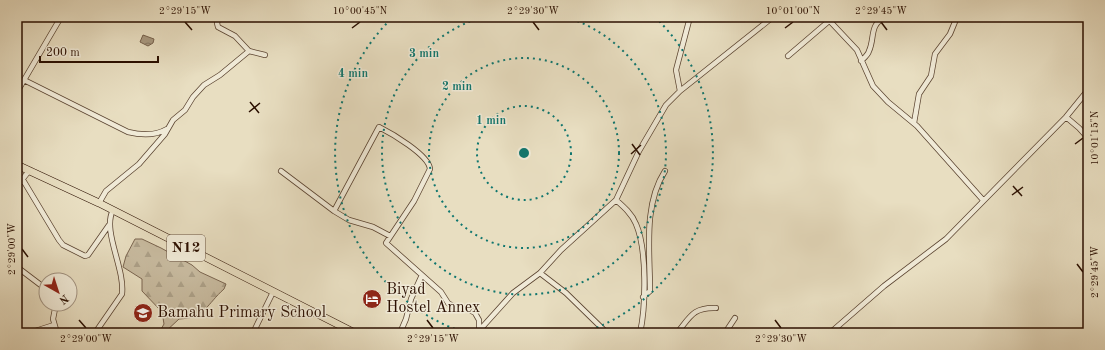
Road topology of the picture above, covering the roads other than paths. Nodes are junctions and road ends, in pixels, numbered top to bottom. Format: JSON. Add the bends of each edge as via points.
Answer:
{"nodes":[{"id":1,"x":61,"y":17,"type":"edge"},
{"id":2,"x":219,"y":17,"type":"edge"},
{"id":3,"x":690,"y":17,"type":"edge"},
{"id":4,"x":773,"y":17,"type":"edge"},
{"id":5,"x":885,"y":17,"type":"edge"},
{"id":6,"x":958,"y":17,"type":"edge"},
{"id":7,"x":828,"y":19,"type":"edge"},
{"id":8,"x":250,"y":51,"type":"junction"},
{"id":9,"x":265,"y":55,"type":"dead end"},
{"id":10,"x":788,"y":56,"type":"dead end"},
{"id":11,"x":861,"y":61,"type":"junction"},
{"id":12,"x":24,"y":80,"type":"junction"},
{"id":13,"x":1088,"y":90,"type":"edge"},
{"id":14,"x":680,"y":91,"type":"junction"},
{"id":15,"x":17,"y":92,"type":"edge"},
{"id":16,"x":1066,"y":117,"type":"junction"},
{"id":17,"x":914,"y":123,"type":"junction"},
{"id":18,"x":168,"y":128,"type":"junction"},
{"id":19,"x":1088,"y":138,"type":"edge"},
{"id":20,"x":17,"y":165,"type":"edge"},
{"id":21,"x":29,"y":171,"type":"junction"},
{"id":22,"x":281,"y":171,"type":"dead end"},
{"id":23,"x":665,"y":171,"type":"dead end"},
{"id":24,"x":23,"y":180,"type":"junction"},
{"id":25,"x":17,"y":186,"type":"edge"},
{"id":26,"x":616,"y":200,"type":"junction"},
{"id":27,"x":983,"y":200,"type":"junction"},
{"id":28,"x":99,"y":203,"type":"junction"},
{"id":29,"x":113,"y":210,"type":"junction"},
{"id":30,"x":334,"y":211,"type":"junction"},
{"id":31,"x":109,"y":225,"type":"junction"},
{"id":32,"x":390,"y":236,"type":"junction"},
{"id":33,"x":17,"y":267,"type":"edge"},
{"id":34,"x":540,"y":273,"type":"junction"},
{"id":35,"x":422,"y":275,"type":"junction"},
{"id":36,"x":38,"y":283,"type":"edge"},
{"id":37,"x":272,"y":292,"type":"junction"},
{"id":38,"x":643,"y":297,"type":"junction"},
{"id":39,"x":716,"y":308,"type":"dead end"},
{"id":40,"x":55,"y":312,"type":"edge"},
{"id":41,"x":735,"y":318,"type":"dead end"},
{"id":42,"x":54,"y":324,"type":"junction"},
{"id":43,"x":342,"y":327,"type":"junction"},
{"id":44,"x":478,"y":332,"type":"edge"},
{"id":45,"x":29,"y":333,"type":"edge"},
{"id":46,"x":57,"y":333,"type":"edge"},
{"id":47,"x":95,"y":333,"type":"edge"},
{"id":48,"x":253,"y":333,"type":"edge"},
{"id":49,"x":337,"y":333,"type":"edge"},
{"id":50,"x":355,"y":333,"type":"edge"},
{"id":51,"x":400,"y":333,"type":"edge"},
{"id":52,"x":607,"y":333,"type":"edge"},
{"id":53,"x":640,"y":333,"type":"edge"},
{"id":54,"x":677,"y":333,"type":"edge"},
{"id":55,"x":725,"y":333,"type":"edge"},
{"id":56,"x":830,"y":333,"type":"edge"},
{"id":57,"x":834,"y":333,"type":"edge"},
{"id":58,"x":852,"y":333,"type":"edge"}],
"edges":[{"from":1,"to":12,"type":"street"},
{"from":2,"to":8,"type":"street","via":[[216,23],[218,27],[235,36]]},
{"from":3,"to":14,"type":"street","via":[[676,70]]},
{"from":4,"to":14,"type":"street"},
{"from":5,"to":11,"type":"street","via":[[875,25],[870,50]]},
{"from":6,"to":17,"type":"street","via":[[950,34],[935,54],[930,76],[919,94]]},
{"from":7,"to":10,"type":"street"},
{"from":7,"to":11,"type":"street","via":[[857,50]]},
{"from":8,"to":9,"type":"street"},
{"from":8,"to":18,"type":"street","via":[[204,85]]},
{"from":11,"to":17,"type":"street","via":[[873,86]]},
{"from":12,"to":15,"type":"street"},
{"from":12,"to":18,"type":"street","via":[[128,132],[160,133]]},
{"from":13,"to":16,"type":"street"},
{"from":14,"to":26,"type":"street","via":[[666,105],[639,151]]},
{"from":16,"to":19,"type":"street"},
{"from":16,"to":27,"type":"street"},
{"from":17,"to":27,"type":"street"},
{"from":18,"to":28,"type":"street","via":[[139,164],[106,191]]},
{"from":20,"to":21,"type":"highway","number":"N12"},
{"from":21,"to":24,"type":"street"},
{"from":21,"to":28,"type":"highway","number":"N12"},
{"from":22,"to":30,"type":"street"},
{"from":23,"to":38,"type":"street","via":[[658,182],[650,217],[650,291]]},
{"from":24,"to":25,"type":"street"},
{"from":24,"to":31,"type":"street","via":[[63,245],[88,256]]},
{"from":26,"to":34,"type":"street","via":[[561,250]]},
{"from":26,"to":38,"type":"street","via":[[636,223],[641,238],[645,268]]},
{"from":27,"to":56,"type":"street","via":[[946,239],[884,286]]},
{"from":28,"to":29,"type":"highway","number":"N12"},
{"from":29,"to":31,"type":"street","via":[[109,217]]},
{"from":29,"to":37,"type":"highway","number":"N12"},
{"from":30,"to":32,"type":"street","via":[[349,220],[373,227]]},
{"from":30,"to":32,"type":"street","via":[[379,127],[418,152],[430,165],[414,201]]},
{"from":31,"to":47,"type":"street","via":[[119,264],[122,289],[119,300]]},
{"from":32,"to":35,"type":"street","via":[[386,240],[387,245]]},
{"from":33,"to":36,"type":"street"},
{"from":34,"to":44,"type":"street","via":[[513,293]]},
{"from":34,"to":52,"type":"street","via":[[566,293]]},
{"from":35,"to":44,"type":"street","via":[[441,292],[448,303],[475,313],[479,320]]},
{"from":35,"to":51,"type":"street"},
{"from":37,"to":43,"type":"highway","number":"N12"},
{"from":37,"to":48,"type":"street"},
{"from":38,"to":53,"type":"street"},
{"from":39,"to":54,"type":"street","via":[[694,312]]},
{"from":40,"to":42,"type":"street"},
{"from":41,"to":55,"type":"street"},
{"from":42,"to":45,"type":"street"},
{"from":42,"to":46,"type":"street"},
{"from":43,"to":49,"type":"street"},
{"from":43,"to":50,"type":"highway","number":"N12"},
{"from":57,"to":58,"type":"street"}]}
